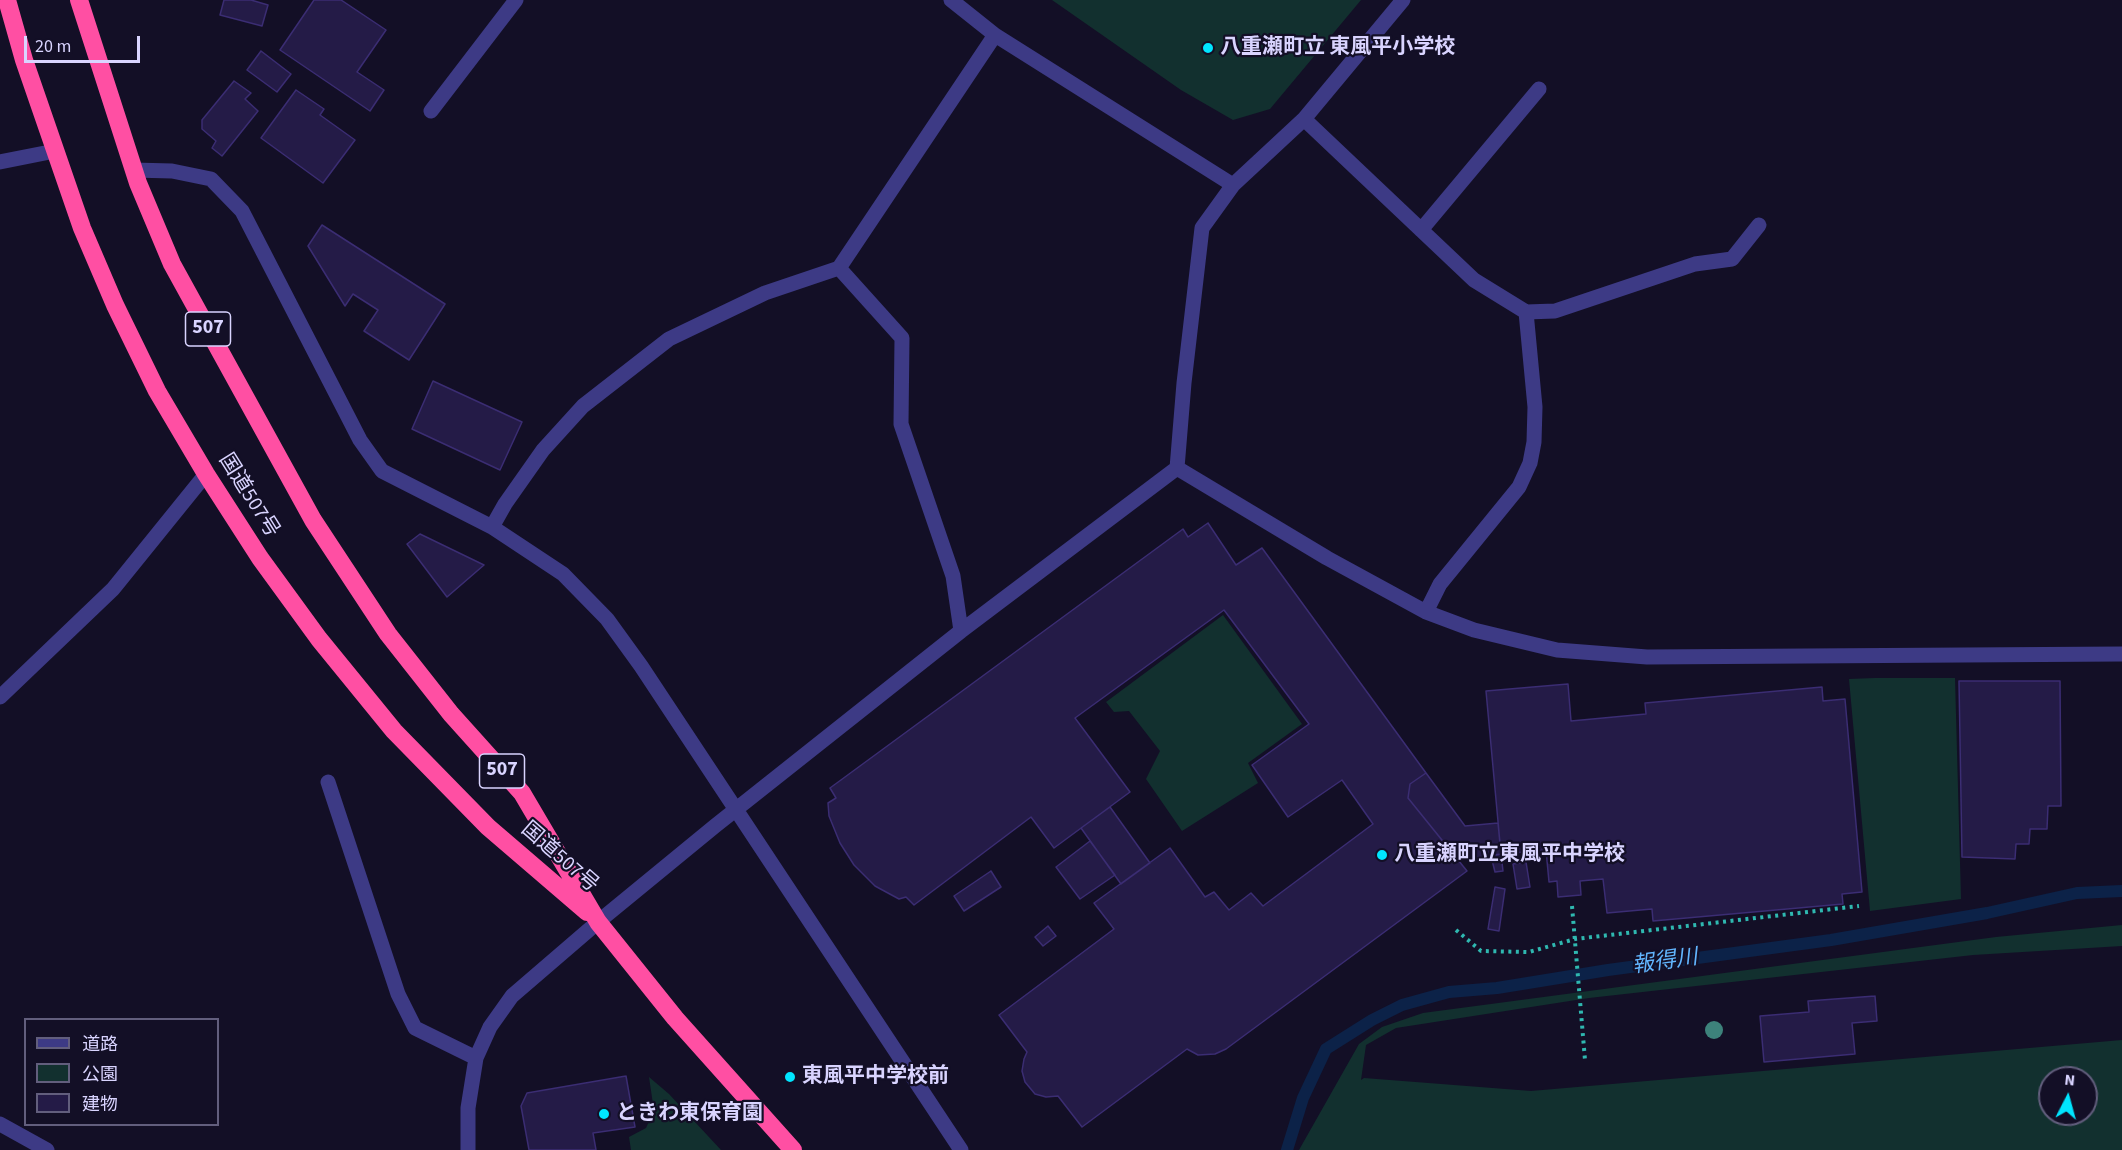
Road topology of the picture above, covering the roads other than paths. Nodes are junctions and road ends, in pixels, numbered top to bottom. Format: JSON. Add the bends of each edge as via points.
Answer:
{"nodes":[{"id":1,"x":7,"y":0,"type":"edge"},
{"id":2,"x":79,"y":0,"type":"edge"},
{"id":3,"x":516,"y":0,"type":"edge"},
{"id":4,"x":951,"y":0,"type":"edge"},
{"id":5,"x":1403,"y":0,"type":"edge"},
{"id":6,"x":995,"y":35,"type":"junction"},
{"id":7,"x":1539,"y":89,"type":"dead end"},
{"id":8,"x":431,"y":111,"type":"dead end"},
{"id":9,"x":1304,"y":119,"type":"junction"},
{"id":10,"x":55,"y":151,"type":"junction"},
{"id":11,"x":0,"y":162,"type":"edge"},
{"id":12,"x":133,"y":170,"type":"junction"},
{"id":13,"x":1233,"y":185,"type":"junction"},
{"id":14,"x":1759,"y":225,"type":"dead end"},
{"id":15,"x":1421,"y":230,"type":"junction"},
{"id":16,"x":839,"y":268,"type":"junction"},
{"id":17,"x":1526,"y":312,"type":"junction"},
{"id":18,"x":1177,"y":468,"type":"junction"},
{"id":19,"x":206,"y":474,"type":"junction"},
{"id":20,"x":492,"y":527,"type":"junction"},
{"id":21,"x":1426,"y":612,"type":"junction"},
{"id":22,"x":961,"y":631,"type":"junction"},
{"id":23,"x":2122,"y":654,"type":"edge"},
{"id":24,"x":3,"y":686,"type":"edge"},
{"id":25,"x":328,"y":782,"type":"dead end"},
{"id":26,"x":736,"y":809,"type":"junction"},
{"id":27,"x":598,"y":922,"type":"junction"},
{"id":28,"x":476,"y":1058,"type":"junction"},
{"id":29,"x":0,"y":1124,"type":"edge"},
{"id":30,"x":47,"y":1150,"type":"edge"},
{"id":31,"x":468,"y":1150,"type":"edge"},
{"id":32,"x":793,"y":1150,"type":"edge"},
{"id":33,"x":962,"y":1150,"type":"edge"}],
"edges":[{"from":1,"to":10,"type":"highway","name":"国道507号","number":"507"},
{"from":2,"to":12,"type":"highway","name":"国道507号","number":"507"},
{"from":3,"to":8,"type":"street"},
{"from":4,"to":6,"type":"street"},
{"from":5,"to":9,"type":"street"},
{"from":6,"to":13,"type":"street"},
{"from":6,"to":16,"type":"street"},
{"from":7,"to":15,"type":"street"},
{"from":9,"to":13,"type":"street"},
{"from":9,"to":15,"type":"street"},
{"from":10,"to":11,"type":"street"},
{"from":10,"to":19,"type":"highway","name":"国道507号","number":"507","via":[[115,305],[157,391]]},
{"from":12,"to":20,"type":"street","via":[[172,171],[211,179],[242,211],[360,440],[382,471]]},
{"from":12,"to":27,"type":"highway","name":"国道507号","number":"507","via":[[172,264],[313,520],[388,634],[451,714],[522,793]]},
{"from":13,"to":18,"type":"street","via":[[1202,228]]},
{"from":14,"to":17,"type":"street","via":[[1732,259],[1695,264],[1554,312]]},
{"from":15,"to":17,"type":"street","via":[[1474,280]]},
{"from":16,"to":20,"type":"street","via":[[765,293],[669,339],[583,406],[543,450]]},
{"from":16,"to":22,"type":"street","via":[[902,338],[901,424],[953,576]]},
{"from":17,"to":21,"type":"street","via":[[1535,407],[1530,463],[1519,487],[1440,584]]},
{"from":18,"to":21,"type":"street"},
{"from":18,"to":22,"type":"street"},
{"from":19,"to":24,"type":"street","via":[[113,589]]},
{"from":19,"to":27,"type":"highway","name":"国道507号","number":"507","via":[[312,630],[394,731],[488,827]]},
{"from":20,"to":26,"type":"street","via":[[563,573],[607,619]]},
{"from":21,"to":23,"type":"street","via":[[1474,630],[1557,650],[1647,657]]},
{"from":22,"to":26,"type":"street"},
{"from":25,"to":28,"type":"street","via":[[398,994],[415,1028]]},
{"from":26,"to":27,"type":"street"},
{"from":26,"to":33,"type":"street"},
{"from":27,"to":28,"type":"street","via":[[512,996],[490,1027]]},
{"from":27,"to":32,"type":"highway","name":"国道507号","number":"507","via":[[675,1018]]},
{"from":28,"to":31,"type":"street","via":[[468,1108]]},
{"from":29,"to":30,"type":"street"}]}
